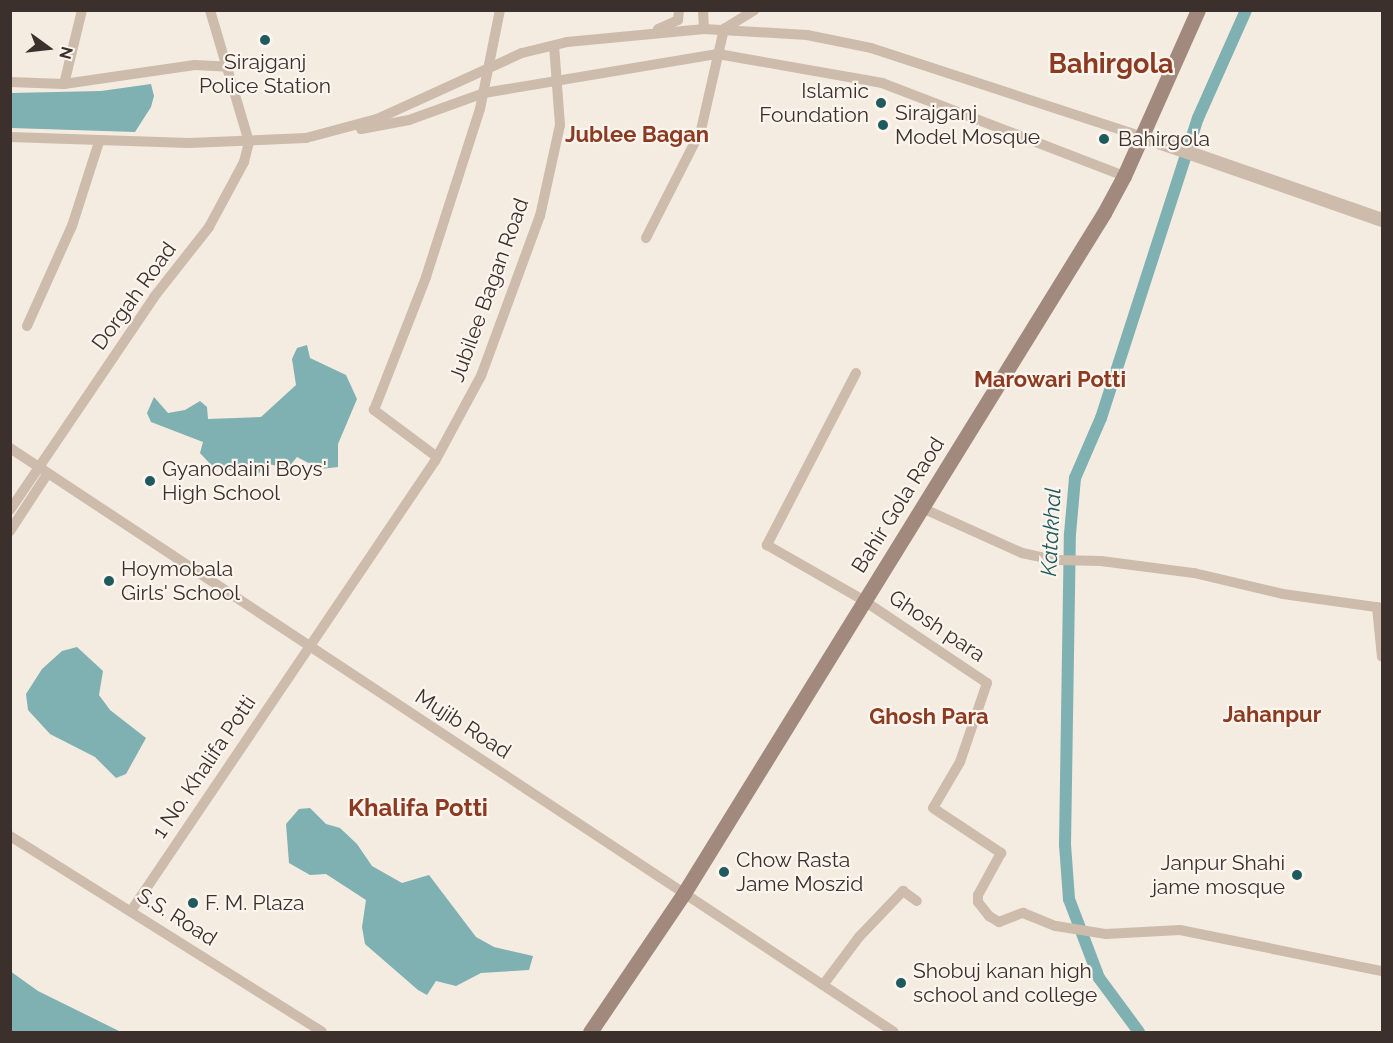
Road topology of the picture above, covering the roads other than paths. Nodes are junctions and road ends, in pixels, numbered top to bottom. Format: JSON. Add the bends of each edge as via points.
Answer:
{"nodes":[{"id":1,"x":82,"y":10,"type":"edge"},
{"id":2,"x":210,"y":10,"type":"edge"},
{"id":3,"x":500,"y":10,"type":"edge"},
{"id":4,"x":679,"y":10,"type":"edge"},
{"id":5,"x":703,"y":10,"type":"edge"},
{"id":6,"x":755,"y":10,"type":"edge"},
{"id":7,"x":1198,"y":10,"type":"edge"},
{"id":8,"x":704,"y":29,"type":"junction"},
{"id":9,"x":724,"y":29,"type":"junction"},
{"id":10,"x":652,"y":31,"type":"junction"},
{"id":11,"x":554,"y":45,"type":"junction"},
{"id":12,"x":718,"y":54,"type":"junction"},
{"id":13,"x":492,"y":64,"type":"junction"},
{"id":14,"x":228,"y":67,"type":"junction"},
{"id":15,"x":557,"y":80,"type":"junction"},
{"id":16,"x":10,"y":82,"type":"edge"},
{"id":17,"x":64,"y":84,"type":"junction"},
{"id":18,"x":484,"y":93,"type":"junction"},
{"id":19,"x":336,"y":132,"type":"junction"},
{"id":20,"x":10,"y":137,"type":"edge"},
{"id":21,"x":1148,"y":138,"type":"junction"},
{"id":22,"x":99,"y":142,"type":"junction"},
{"id":23,"x":249,"y":142,"type":"junction"},
{"id":24,"x":1124,"y":176,"type":"junction"},
{"id":25,"x":1383,"y":220,"type":"edge"},
{"id":26,"x":646,"y":238,"type":"dead end"},
{"id":27,"x":27,"y":326,"type":"dead end"},
{"id":28,"x":856,"y":373,"type":"dead end"},
{"id":29,"x":10,"y":447,"type":"edge"},
{"id":30,"x":437,"y":457,"type":"junction"},
{"id":31,"x":44,"y":469,"type":"junction"},
{"id":32,"x":922,"y":508,"type":"junction"},
{"id":33,"x":10,"y":510,"type":"edge"},
{"id":34,"x":10,"y":531,"type":"edge"},
{"id":35,"x":863,"y":600,"type":"junction"},
{"id":36,"x":1380,"y":608,"type":"edge"},
{"id":37,"x":310,"y":646,"type":"junction"},
{"id":38,"x":1383,"y":657,"type":"edge"},
{"id":39,"x":10,"y":836,"type":"edge"},
{"id":40,"x":684,"y":893,"type":"junction"},
{"id":41,"x":917,"y":901,"type":"dead end"},
{"id":42,"x":131,"y":911,"type":"junction"},
{"id":43,"x":1383,"y":971,"type":"edge"},
{"id":44,"x":823,"y":985,"type":"junction"},
{"id":45,"x":322,"y":1032,"type":"edge"},
{"id":46,"x":590,"y":1032,"type":"edge"},
{"id":47,"x":894,"y":1032,"type":"edge"}],
"edges":[{"from":1,"to":17,"type":"street"},
{"from":2,"to":14,"type":"street"},
{"from":3,"to":13,"type":"street"},
{"from":4,"to":10,"type":"street","via":[[678,20]]},
{"from":5,"to":8,"type":"street"},
{"from":6,"to":9,"type":"street"},
{"from":7,"to":21,"type":"main road","name":"Bahir Gola Raod"},
{"from":8,"to":9,"type":"street"},
{"from":8,"to":10,"type":"street"},
{"from":9,"to":12,"type":"street"},
{"from":9,"to":21,"type":"street","via":[[807,35],[871,48]]},
{"from":10,"to":11,"type":"street"},
{"from":11,"to":13,"type":"street"},
{"from":11,"to":15,"type":"street","name":"Jubilee Bagan Road"},
{"from":12,"to":15,"type":"street"},
{"from":12,"to":24,"type":"street","via":[[882,83]]},
{"from":12,"to":26,"type":"street","via":[[701,130]]},
{"from":13,"to":18,"type":"street"},
{"from":13,"to":19,"type":"street","via":[[415,104]]},
{"from":14,"to":17,"type":"street","via":[[195,65]]},
{"from":14,"to":23,"type":"street"},
{"from":15,"to":18,"type":"street"},
{"from":15,"to":30,"type":"street","name":"Jubilee Bagan Road","via":[[560,125],[540,216],[481,376]]},
{"from":16,"to":17,"type":"street"},
{"from":18,"to":19,"type":"street","via":[[409,120]]},
{"from":18,"to":30,"type":"street","via":[[426,277],[374,410]]},
{"from":19,"to":23,"type":"street","via":[[286,141]]},
{"from":20,"to":22,"type":"street"},
{"from":21,"to":24,"type":"main road","name":"Bahir Gola Raod"},
{"from":21,"to":25,"type":"street"},
{"from":22,"to":23,"type":"street"},
{"from":22,"to":27,"type":"street","via":[[72,226]]},
{"from":23,"to":31,"type":"street","name":"Dorgah Road","via":[[244,162],[208,227],[153,297]]},
{"from":24,"to":32,"type":"main road","name":"Bahir Gola Raod"},
{"from":28,"to":35,"type":"street","via":[[767,545]]},
{"from":29,"to":31,"type":"street","name":"Mujib Road"},
{"from":30,"to":37,"type":"street","name":"Jubilee Bagan Road"},
{"from":31,"to":33,"type":"street"},
{"from":31,"to":34,"type":"street","name":"Dorgah Road"},
{"from":31,"to":37,"type":"street","name":"Mujib Road"},
{"from":32,"to":35,"type":"main road","name":"Bahir Gola Raod"},
{"from":32,"to":36,"type":"street","via":[[1022,552],[1056,560],[1194,573],[1283,594]]},
{"from":35,"to":40,"type":"main road","name":"Bahir Gola Raod"},
{"from":35,"to":43,"type":"street","name":"Ghosh para","via":[[987,683],[960,762],[933,808],[1001,853],[978,895],[978,902],[999,922],[1023,913],[1056,926],[1106,934],[1180,930]]},
{"from":36,"to":38,"type":"street"},
{"from":37,"to":40,"type":"street","name":"Mujib Road"},
{"from":37,"to":42,"type":"street","name":"1 No. Khalifa Potti"},
{"from":39,"to":42,"type":"street","name":"S.S. Road"},
{"from":40,"to":44,"type":"street","name":"Mujib Road"},
{"from":40,"to":46,"type":"main road","name":"Bahir Gola Raod"},
{"from":41,"to":44,"type":"street","via":[[903,891],[859,937]]},
{"from":42,"to":45,"type":"street","name":"S.S. Road"},
{"from":44,"to":47,"type":"street","name":"Mujib Road"}]}
